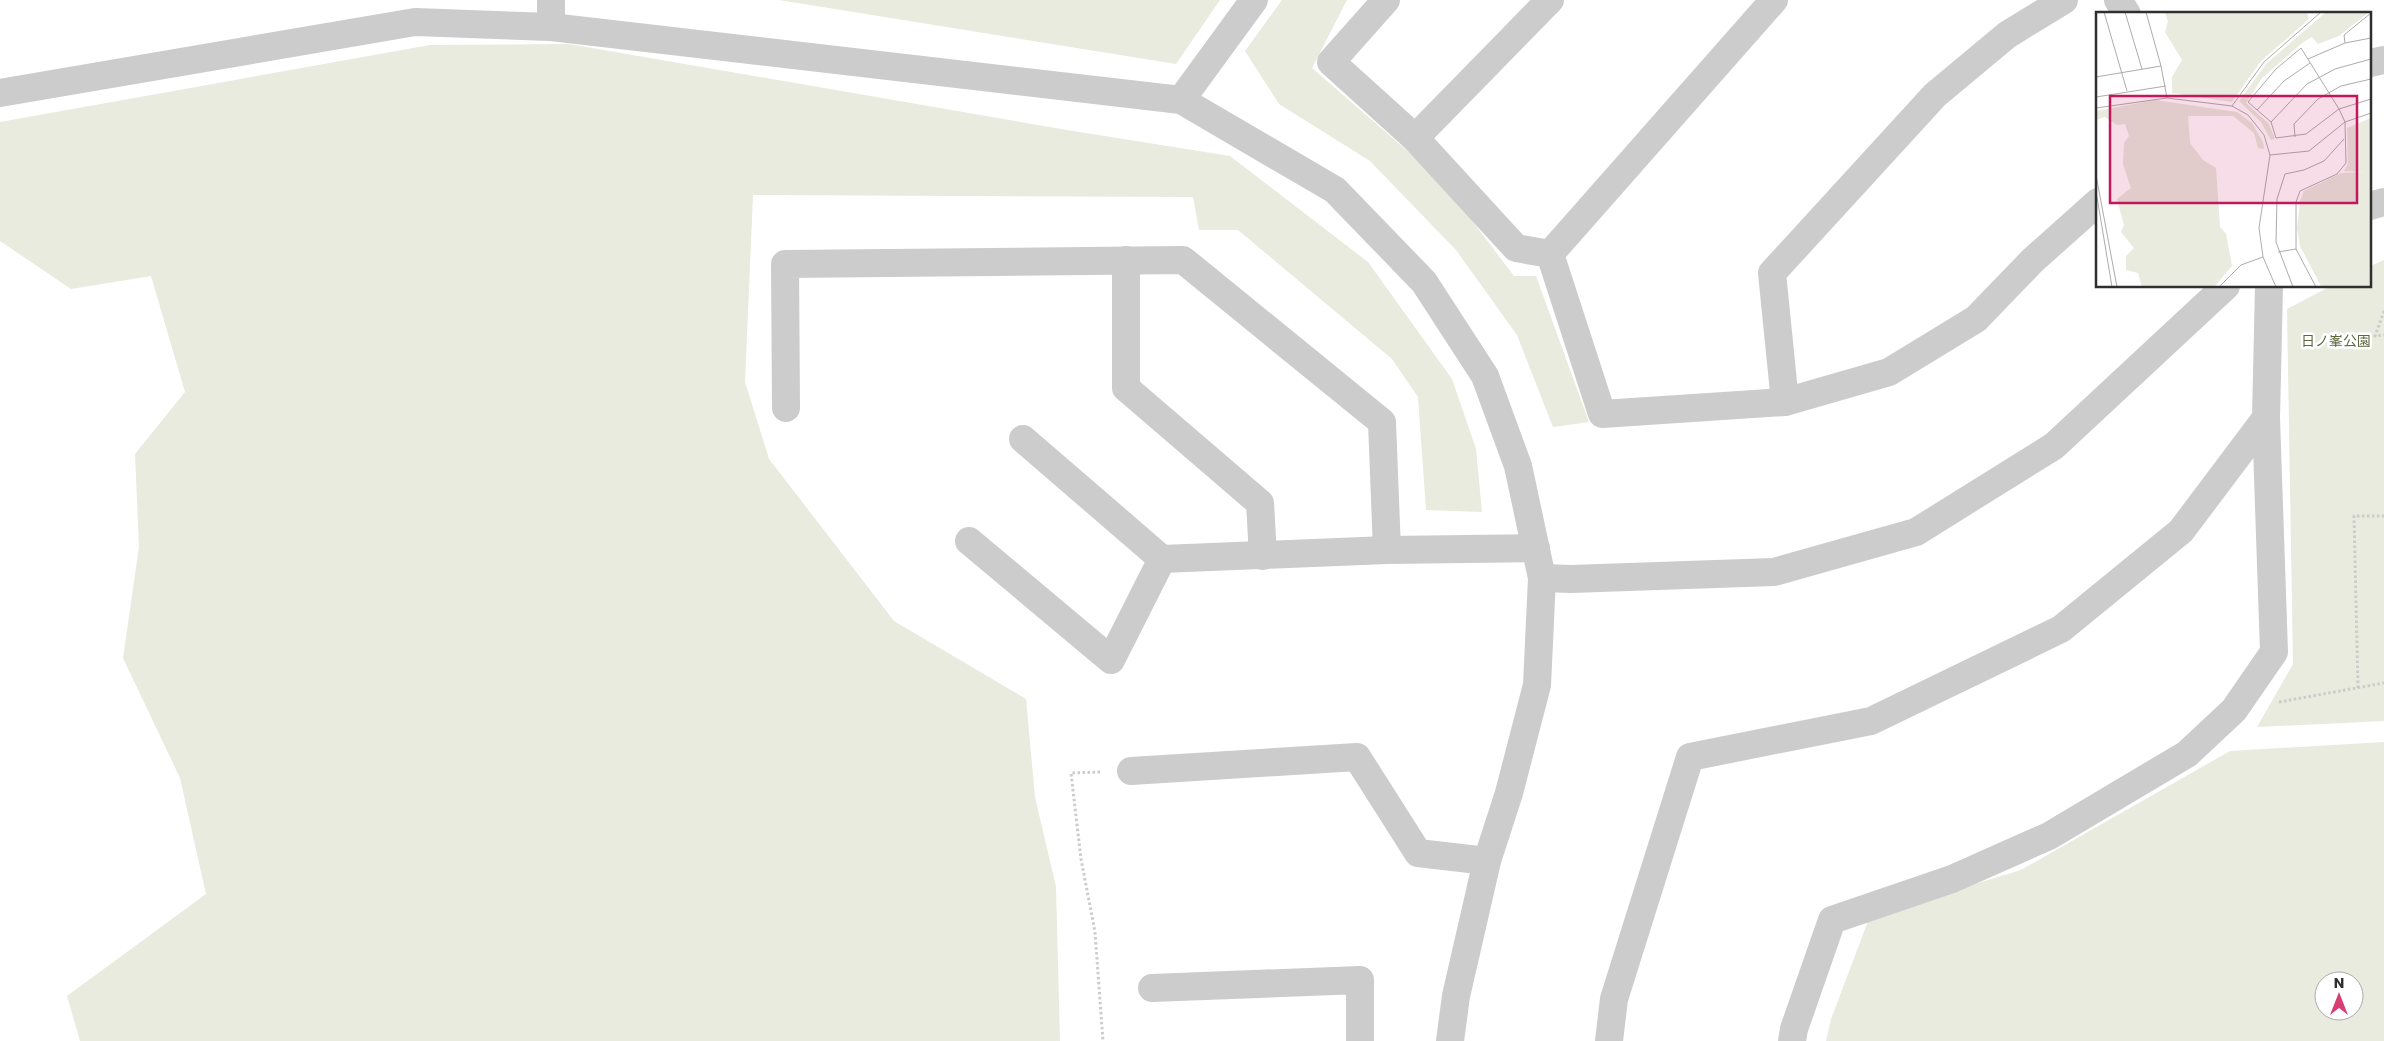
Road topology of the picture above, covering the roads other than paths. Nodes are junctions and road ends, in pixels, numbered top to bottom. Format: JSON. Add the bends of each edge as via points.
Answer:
{"nodes":[{"id":1,"x":551,"y":0,"type":"edge"},
{"id":2,"x":1254,"y":0,"type":"edge"},
{"id":3,"x":1386,"y":0,"type":"edge"},
{"id":4,"x":1550,"y":0,"type":"edge"},
{"id":5,"x":1774,"y":0,"type":"edge"},
{"id":6,"x":2064,"y":0,"type":"edge"},
{"id":7,"x":2118,"y":0,"type":"edge"},
{"id":8,"x":2126,"y":12,"type":"edge"},
{"id":9,"x":551,"y":27,"type":"junction"},
{"id":10,"x":0,"y":93,"type":"edge"},
{"id":11,"x":1181,"y":100,"type":"junction"},
{"id":12,"x":1415,"y":138,"type":"junction"},
{"id":13,"x":2096,"y":204,"type":"edge"},
{"id":14,"x":1550,"y":254,"type":"junction"},
{"id":15,"x":1126,"y":260,"type":"junction"},
{"id":16,"x":2224,"y":288,"type":"edge"},
{"id":17,"x":2269,"y":288,"type":"edge"},
{"id":18,"x":1785,"y":402,"type":"junction"},
{"id":19,"x":786,"y":408,"type":"dead end"},
{"id":20,"x":2266,"y":418,"type":"junction"},
{"id":21,"x":1023,"y":439,"type":"dead end"},
{"id":22,"x":969,"y":541,"type":"dead end"},
{"id":23,"x":1536,"y":548,"type":"junction"},
{"id":24,"x":1387,"y":550,"type":"junction"},
{"id":25,"x":1263,"y":556,"type":"junction"},
{"id":26,"x":1162,"y":559,"type":"junction"},
{"id":27,"x":1542,"y":578,"type":"junction"},
{"id":28,"x":1131,"y":772,"type":"road end"},
{"id":29,"x":1487,"y":861,"type":"junction"},
{"id":30,"x":1152,"y":988,"type":"dead end"},
{"id":31,"x":1360,"y":1041,"type":"edge"},
{"id":32,"x":1450,"y":1041,"type":"edge"},
{"id":33,"x":1609,"y":1041,"type":"edge"},
{"id":34,"x":1792,"y":1041,"type":"edge"}],
"edges":[{"from":1,"to":9,"type":"street"},
{"from":2,"to":11,"type":"street"},
{"from":3,"to":12,"type":"street","via":[[1331,62]]},
{"from":4,"to":12,"type":"street"},
{"from":5,"to":14,"type":"street"},
{"from":6,"to":18,"type":"street","via":[[2006,35],[1935,96],[1772,273]]},
{"from":7,"to":8,"type":"street"},
{"from":9,"to":10,"type":"street","via":[[415,22]]},
{"from":9,"to":11,"type":"street"},
{"from":11,"to":23,"type":"street","via":[[1335,190],[1424,282],[1485,376],[1518,466]]},
{"from":12,"to":14,"type":"street","via":[[1516,248]]},
{"from":13,"to":18,"type":"street","via":[[2033,260],[1976,319],[1889,372]]},
{"from":14,"to":18,"type":"street","via":[[1602,414]]},
{"from":15,"to":19,"type":"street","via":[[785,264]]},
{"from":15,"to":24,"type":"street","via":[[1183,260],[1382,422]]},
{"from":15,"to":25,"type":"street","via":[[1126,388],[1260,503]]},
{"from":16,"to":27,"type":"street","via":[[2054,446],[1916,532],[1774,572],[1571,580]]},
{"from":17,"to":20,"type":"street"},
{"from":20,"to":33,"type":"street","via":[[2181,531],[2061,629],[1872,721],[1690,757],[1614,999]]},
{"from":20,"to":34,"type":"street","via":[[2274,652],[2234,710],[2187,754],[2049,836],[1952,879],[1832,920]]},
{"from":21,"to":26,"type":"street"},
{"from":22,"to":26,"type":"street","via":[[1111,660]]},
{"from":23,"to":24,"type":"street"},
{"from":23,"to":27,"type":"street"},
{"from":24,"to":25,"type":"street"},
{"from":25,"to":26,"type":"street"},
{"from":27,"to":29,"type":"street","via":[[1537,685],[1509,793]]},
{"from":28,"to":29,"type":"street","via":[[1357,757],[1418,853]]},
{"from":29,"to":32,"type":"street","via":[[1456,996]]},
{"from":30,"to":31,"type":"street","via":[[1360,980]]}]}
